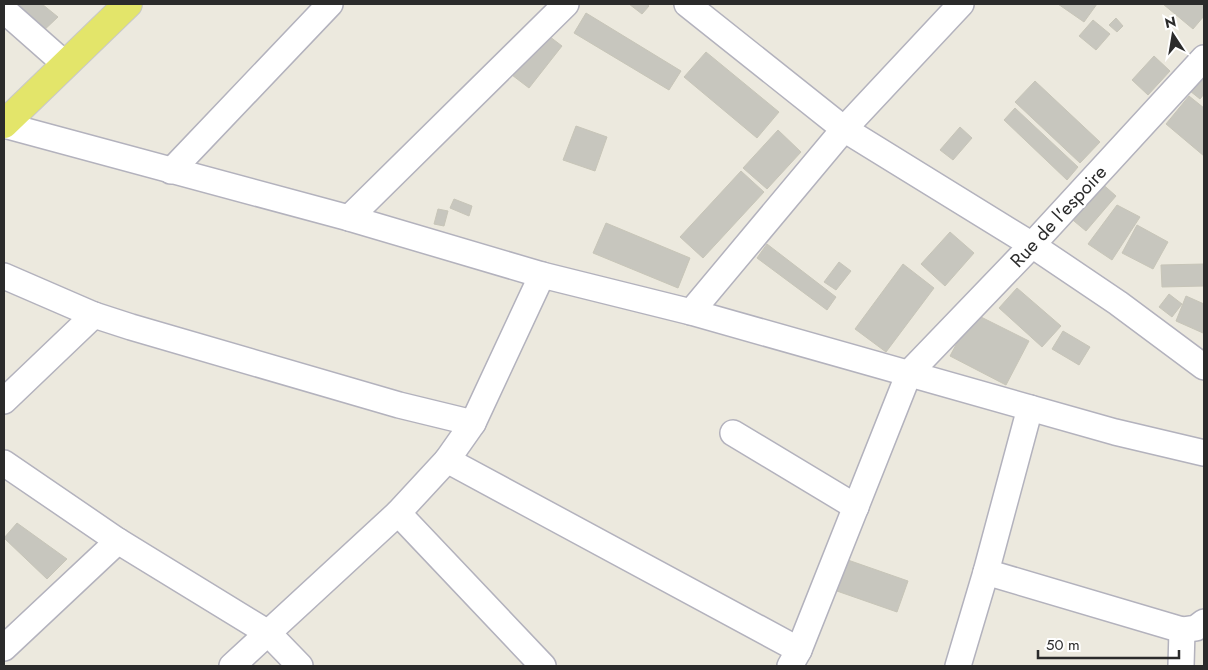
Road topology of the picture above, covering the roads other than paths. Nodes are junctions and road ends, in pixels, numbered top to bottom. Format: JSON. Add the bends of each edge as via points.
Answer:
{"nodes":[{"id":1,"x":128,"y":4,"type":"edge"},
{"id":2,"x":330,"y":4,"type":"edge"},
{"id":3,"x":566,"y":4,"type":"edge"},
{"id":4,"x":687,"y":4,"type":"edge"},
{"id":5,"x":962,"y":4,"type":"edge"},
{"id":6,"x":4,"y":10,"type":"edge"},
{"id":7,"x":1204,"y":58,"type":"edge"},
{"id":8,"x":65,"y":64,"type":"junction"},
{"id":9,"x":4,"y":124,"type":"edge"},
{"id":10,"x":844,"y":129,"type":"junction"},
{"id":11,"x":171,"y":171,"type":"junction"},
{"id":12,"x":349,"y":218,"type":"junction"},
{"id":13,"x":1032,"y":245,"type":"junction"},
{"id":14,"x":542,"y":275,"type":"junction"},
{"id":15,"x":4,"y":276,"type":"edge"},
{"id":16,"x":691,"y":312,"type":"junction"},
{"id":17,"x":94,"y":315,"type":"junction"},
{"id":18,"x":1204,"y":367,"type":"edge"},
{"id":19,"x":909,"y":373,"type":"junction"},
{"id":20,"x":4,"y":401,"type":"edge"},
{"id":21,"x":1030,"y":408,"type":"junction"},
{"id":22,"x":473,"y":423,"type":"junction"},
{"id":23,"x":733,"y":432,"type":"dead end"},
{"id":24,"x":1204,"y":453,"type":"edge"},
{"id":25,"x":447,"y":460,"type":"junction"},
{"id":26,"x":4,"y":463,"type":"edge"},
{"id":27,"x":856,"y":507,"type":"junction"},
{"id":28,"x":398,"y":513,"type":"junction"},
{"id":29,"x":118,"y":542,"type":"junction"},
{"id":30,"x":986,"y":572,"type":"junction"},
{"id":31,"x":1193,"y":626,"type":"edge"},
{"id":32,"x":268,"y":633,"type":"junction"},
{"id":33,"x":4,"y":648,"type":"edge"},
{"id":34,"x":795,"y":658,"type":"edge"},
{"id":35,"x":232,"y":666,"type":"edge"},
{"id":36,"x":300,"y":666,"type":"edge"},
{"id":37,"x":544,"y":666,"type":"edge"},
{"id":38,"x":958,"y":666,"type":"edge"},
{"id":39,"x":1181,"y":666,"type":"edge"}],
"edges":[{"from":1,"to":8,"type":"main road"},
{"from":2,"to":11,"type":"street"},
{"from":3,"to":12,"type":"street"},
{"from":4,"to":10,"type":"street"},
{"from":5,"to":10,"type":"street"},
{"from":6,"to":8,"type":"street"},
{"from":7,"to":13,"type":"street","name":"Rue de l'espoire"},
{"from":8,"to":9,"type":"main road"},
{"from":9,"to":11,"type":"street"},
{"from":10,"to":13,"type":"street"},
{"from":10,"to":16,"type":"street"},
{"from":11,"to":12,"type":"street"},
{"from":12,"to":14,"type":"street"},
{"from":13,"to":18,"type":"street"},
{"from":13,"to":19,"type":"street","name":"Rue de l'espoire"},
{"from":14,"to":16,"type":"street"},
{"from":14,"to":22,"type":"street"},
{"from":15,"to":17,"type":"street"},
{"from":16,"to":19,"type":"street"},
{"from":17,"to":20,"type":"street"},
{"from":17,"to":22,"type":"street","via":[[399,405]]},
{"from":19,"to":21,"type":"street"},
{"from":19,"to":27,"type":"street"},
{"from":21,"to":24,"type":"street"},
{"from":21,"to":30,"type":"street"},
{"from":22,"to":25,"type":"street"},
{"from":23,"to":27,"type":"street"},
{"from":25,"to":28,"type":"street"},
{"from":25,"to":34,"type":"street"},
{"from":26,"to":29,"type":"street"},
{"from":27,"to":34,"type":"street"},
{"from":28,"to":32,"type":"street"},
{"from":28,"to":37,"type":"street"},
{"from":29,"to":32,"type":"street"},
{"from":29,"to":33,"type":"street"},
{"from":30,"to":31,"type":"street"},
{"from":30,"to":38,"type":"street"},
{"from":31,"to":39,"type":"street"},
{"from":32,"to":35,"type":"street"},
{"from":32,"to":36,"type":"street"}]}
